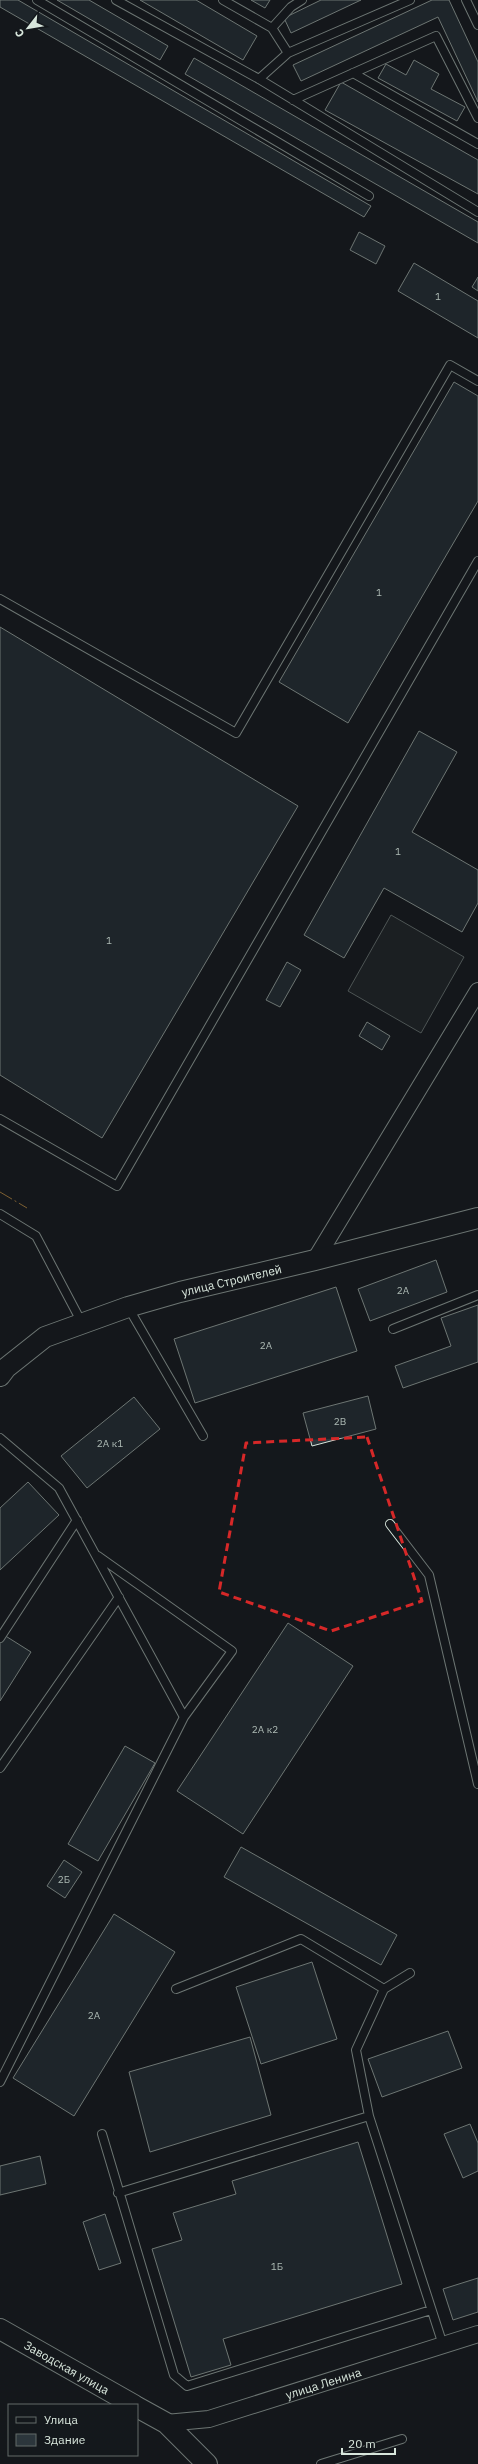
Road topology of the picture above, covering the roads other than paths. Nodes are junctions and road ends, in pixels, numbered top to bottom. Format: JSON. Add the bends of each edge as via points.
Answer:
{"nodes":[{"id":1,"x":37,"y":0,"type":"edge"},
{"id":2,"x":116,"y":0,"type":"edge"},
{"id":3,"x":223,"y":0,"type":"edge"},
{"id":4,"x":302,"y":0,"type":"edge"},
{"id":5,"x":410,"y":0,"type":"edge"},
{"id":6,"x":466,"y":0,"type":"edge"},
{"id":7,"x":478,"y":25,"type":"edge"},
{"id":8,"x":272,"y":28,"type":"junction"},
{"id":9,"x":288,"y":53,"type":"junction"},
{"id":10,"x":353,"y":73,"type":"junction"},
{"id":11,"x":259,"y":79,"type":"junction"},
{"id":12,"x":293,"y":100,"type":"junction"},
{"id":13,"x":478,"y":118,"type":"edge"},
{"id":14,"x":478,"y":144,"type":"edge"},
{"id":15,"x":369,"y":196,"type":"dead end"},
{"id":16,"x":478,"y":212,"type":"edge"},
{"id":17,"x":478,"y":381,"type":"edge"},
{"id":18,"x":478,"y":561,"type":"edge"},
{"id":19,"x":0,"y":599,"type":"edge"},
{"id":20,"x":478,"y":991,"type":"edge"},
{"id":21,"x":0,"y":1119,"type":"edge"},
{"id":22,"x":0,"y":1214,"type":"edge"},
{"id":23,"x":478,"y":1218,"type":"edge"},
{"id":24,"x":315,"y":1260,"type":"junction"},
{"id":25,"x":478,"y":1295,"type":"edge"},
{"id":26,"x":128,"y":1307,"type":"junction"},
{"id":27,"x":82,"y":1323,"type":"junction"},
{"id":28,"x":393,"y":1329,"type":"dead end"},
{"id":29,"x":0,"y":1376,"type":"edge"},
{"id":30,"x":203,"y":1436,"type":"dead end"},
{"id":31,"x":0,"y":1438,"type":"edge"},
{"id":32,"x":77,"y":1520,"type":"junction"},
{"id":33,"x":390,"y":1524,"type":"dead end"},
{"id":34,"x":96,"y":1555,"type":"junction"},
{"id":35,"x":119,"y":1597,"type":"junction"},
{"id":36,"x":0,"y":1638,"type":"edge"},
{"id":37,"x":184,"y":1717,"type":"junction"},
{"id":38,"x":0,"y":1768,"type":"edge"},
{"id":39,"x":478,"y":1784,"type":"edge"},
{"id":40,"x":410,"y":1973,"type":"dead end"},
{"id":41,"x":176,"y":1989,"type":"dead end"},
{"id":42,"x":384,"y":1989,"type":"junction"},
{"id":43,"x":0,"y":2082,"type":"edge"},
{"id":44,"x":369,"y":2116,"type":"junction"},
{"id":45,"x":102,"y":2134,"type":"dead end"},
{"id":46,"x":118,"y":2193,"type":"junction"},
{"id":47,"x":431,"y":2310,"type":"junction"},
{"id":48,"x":0,"y":2329,"type":"edge"},
{"id":49,"x":478,"y":2334,"type":"edge"},
{"id":50,"x":443,"y":2345,"type":"junction"},
{"id":51,"x":132,"y":2404,"type":"edge"},
{"id":52,"x":138,"y":2408,"type":"edge"},
{"id":53,"x":166,"y":2423,"type":"junction"},
{"id":54,"x":402,"y":2439,"type":"dead end"},
{"id":55,"x":207,"y":2464,"type":"edge"},
{"id":56,"x":321,"y":2464,"type":"edge"}],
"edges":[{"from":1,"to":15,"type":"lane"},
{"from":2,"to":11,"type":"lane"},
{"from":3,"to":8,"type":"lane"},
{"from":4,"to":8,"type":"lane","via":[[291,6]]},
{"from":5,"to":9,"type":"lane"},
{"from":6,"to":7,"type":"lane"},
{"from":8,"to":9,"type":"lane"},
{"from":9,"to":11,"type":"lane"},
{"from":10,"to":12,"type":"lane"},
{"from":10,"to":13,"type":"lane","via":[[436,36]]},
{"from":10,"to":14,"type":"lane"},
{"from":11,"to":12,"type":"lane"},
{"from":12,"to":16,"type":"lane"},
{"from":17,"to":19,"type":"lane","via":[[450,365],[236,733]]},
{"from":18,"to":21,"type":"lane","via":[[117,1186]]},
{"from":20,"to":24,"type":"street"},
{"from":22,"to":27,"type":"lane","via":[[36,1236]]},
{"from":23,"to":24,"type":"street","name":"улица Строителей"},
{"from":24,"to":26,"type":"street","name":"улица Строителей"},
{"from":25,"to":28,"type":"lane"},
{"from":26,"to":27,"type":"street","name":"улица Строителей"},
{"from":26,"to":30,"type":"lane"},
{"from":27,"to":29,"type":"street","name":"улица Строителей","via":[[44,1337],[6,1368]]},
{"from":31,"to":32,"type":"lane","via":[[59,1488]]},
{"from":32,"to":34,"type":"lane"},
{"from":32,"to":36,"type":"lane"},
{"from":33,"to":39,"type":"lane","via":[[429,1575]]},
{"from":34,"to":35,"type":"lane"},
{"from":34,"to":37,"type":"lane","via":[[232,1651]]},
{"from":35,"to":37,"type":"lane"},
{"from":35,"to":38,"type":"lane"},
{"from":37,"to":43,"type":"lane"},
{"from":40,"to":42,"type":"lane"},
{"from":41,"to":42,"type":"lane","via":[[301,1939]]},
{"from":42,"to":44,"type":"lane","via":[[356,2050]]},
{"from":44,"to":46,"type":"lane"},
{"from":44,"to":47,"type":"lane"},
{"from":45,"to":46,"type":"lane"},
{"from":46,"to":47,"type":"lane","via":[[174,2375],[187,2386]]},
{"from":47,"to":50,"type":"lane"},
{"from":48,"to":51,"type":"street","name":"Заводская улица"},
{"from":49,"to":50,"type":"street","name":"улица Ленина"},
{"from":50,"to":53,"type":"street","name":"улица Ленина","via":[[209,2419]]},
{"from":52,"to":53,"type":"street"},
{"from":53,"to":55,"type":"street"},
{"from":54,"to":56,"type":"lane"}]}
